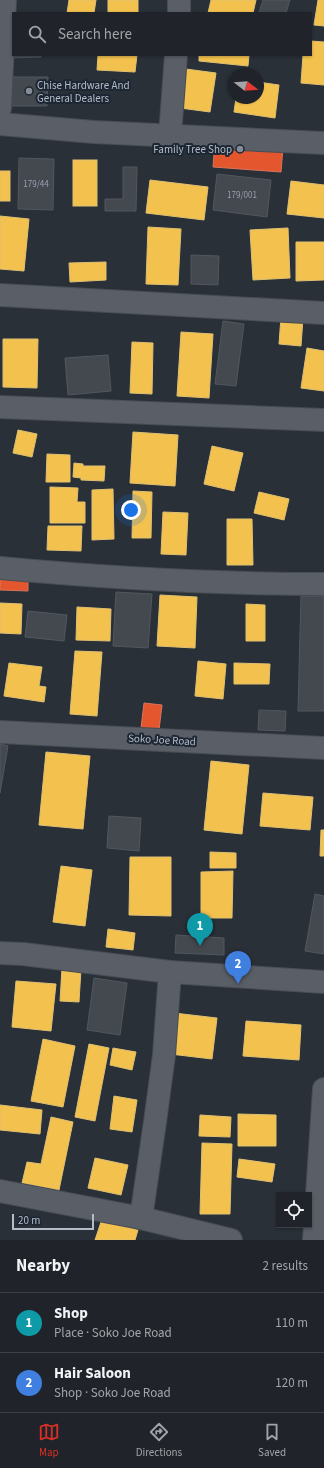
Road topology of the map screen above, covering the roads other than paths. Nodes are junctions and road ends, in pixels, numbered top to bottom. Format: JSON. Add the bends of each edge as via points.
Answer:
{"nodes":[{"id":1,"x":5,"y":0,"type":"edge"},
{"id":2,"x":180,"y":0,"type":"edge"},
{"id":3,"x":179,"y":12,"type":"edge"},
{"id":4,"x":176,"y":56,"type":"edge"},
{"id":5,"x":0,"y":108,"type":"edge"},
{"id":6,"x":0,"y":124,"type":"edge"},
{"id":7,"x":170,"y":135,"type":"junction"},
{"id":8,"x":324,"y":143,"type":"edge"},
{"id":9,"x":0,"y":295,"type":"edge"},
{"id":10,"x":324,"y":313,"type":"edge"},
{"id":11,"x":0,"y":408,"type":"edge"},
{"id":12,"x":324,"y":420,"type":"edge"},
{"id":13,"x":0,"y":568,"type":"edge"},
{"id":14,"x":324,"y":584,"type":"edge"},
{"id":15,"x":0,"y":732,"type":"edge"},
{"id":16,"x":324,"y":748,"type":"edge"},
{"id":17,"x":0,"y":953,"type":"edge"},
{"id":18,"x":170,"y":972,"type":"junction"},
{"id":19,"x":324,"y":982,"type":"edge"},
{"id":20,"x":324,"y":1089,"type":"edge"},
{"id":21,"x":0,"y":1191,"type":"edge"},
{"id":22,"x":141,"y":1218,"type":"junction"},
{"id":23,"x":231,"y":1240,"type":"edge"},
{"id":24,"x":314,"y":1240,"type":"edge"}],
"edges":[{"from":1,"to":5,"type":"street"},
{"from":2,"to":3,"type":"street"},
{"from":4,"to":7,"type":"street"},
{"from":6,"to":7,"type":"street"},
{"from":7,"to":8,"type":"street"},
{"from":9,"to":10,"type":"street"},
{"from":11,"to":12,"type":"street"},
{"from":13,"to":14,"type":"street","via":[[262,584]]},
{"from":15,"to":16,"type":"street","name":"Soko Joe Road"},
{"from":17,"to":18,"type":"street"},
{"from":18,"to":19,"type":"street"},
{"from":18,"to":22,"type":"street","via":[[164,1055]]},
{"from":20,"to":24,"type":"street"},
{"from":21,"to":22,"type":"street"},
{"from":22,"to":23,"type":"street"}]}
